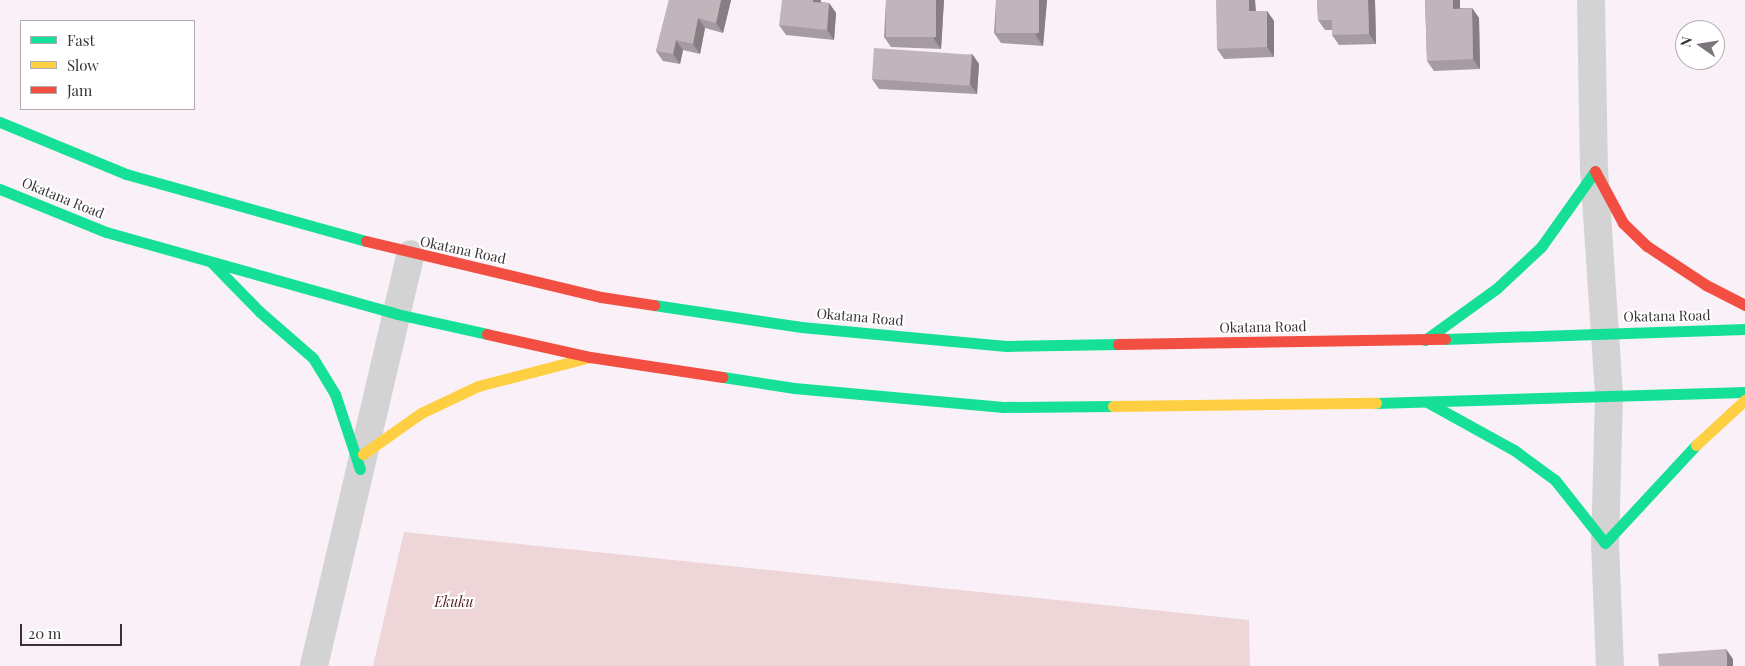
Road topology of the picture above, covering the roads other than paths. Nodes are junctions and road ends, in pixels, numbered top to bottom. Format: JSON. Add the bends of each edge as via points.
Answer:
{"nodes":[{"id":1,"x":1591,"y":0,"type":"edge"},
{"id":2,"x":0,"y":122,"type":"edge"},
{"id":3,"x":1594,"y":169,"type":"junction"},
{"id":4,"x":0,"y":189,"type":"edge"},
{"id":5,"x":411,"y":254,"type":"junction"},
{"id":6,"x":211,"y":262,"type":"junction"},
{"id":7,"x":1745,"y":305,"type":"edge"},
{"id":8,"x":397,"y":314,"type":"junction"},
{"id":9,"x":1745,"y":329,"type":"edge"},
{"id":10,"x":1606,"y":332,"type":"junction"},
{"id":11,"x":1425,"y":340,"type":"junction"},
{"id":12,"x":590,"y":357,"type":"junction"},
{"id":13,"x":1745,"y":392,"type":"edge"},
{"id":14,"x":1609,"y":395,"type":"junction"},
{"id":15,"x":1745,"y":400,"type":"edge"},
{"id":16,"x":1426,"y":402,"type":"junction"},
{"id":17,"x":362,"y":462,"type":"junction"},
{"id":18,"x":1605,"y":543,"type":"junction"},
{"id":19,"x":314,"y":666,"type":"edge"},
{"id":20,"x":1610,"y":666,"type":"edge"}],
"edges":[{"from":1,"to":3,"type":"street"},
{"from":2,"to":5,"type":"main road","name":"Okatana Road","via":[[126,174]]},
{"from":3,"to":7,"type":"main road","via":[[1623,223],[1647,246],[1706,285]]},
{"from":3,"to":10,"type":"street"},
{"from":3,"to":11,"type":"main road","via":[[1541,247],[1497,288]]},
{"from":4,"to":6,"type":"main road","name":"Okatana Road","via":[[106,232]]},
{"from":5,"to":8,"type":"street"},
{"from":5,"to":11,"type":"main road","name":"Okatana Road","via":[[602,297],[801,327],[1006,346]]},
{"from":6,"to":8,"type":"main road","name":"Okatana Road"},
{"from":6,"to":17,"type":"main road","via":[[260,312],[313,358],[335,394]]},
{"from":8,"to":12,"type":"main road","name":"Okatana Road"},
{"from":8,"to":17,"type":"street"},
{"from":9,"to":10,"type":"main road","name":"Okatana Road"},
{"from":10,"to":11,"type":"main road","name":"Okatana Road"},
{"from":10,"to":14,"type":"street"},
{"from":12,"to":16,"type":"main road","name":"Okatana Road","via":[[794,388],[1003,408]]},
{"from":12,"to":17,"type":"main road","via":[[478,386],[421,413]]},
{"from":13,"to":14,"type":"main road","name":"Okatana Road"},
{"from":14,"to":16,"type":"main road","name":"Okatana Road"},
{"from":14,"to":18,"type":"street"},
{"from":15,"to":18,"type":"main road","via":[[1681,458]]},
{"from":16,"to":18,"type":"main road","via":[[1514,450],[1555,480]]},
{"from":17,"to":19,"type":"street"},
{"from":18,"to":20,"type":"street"}]}
